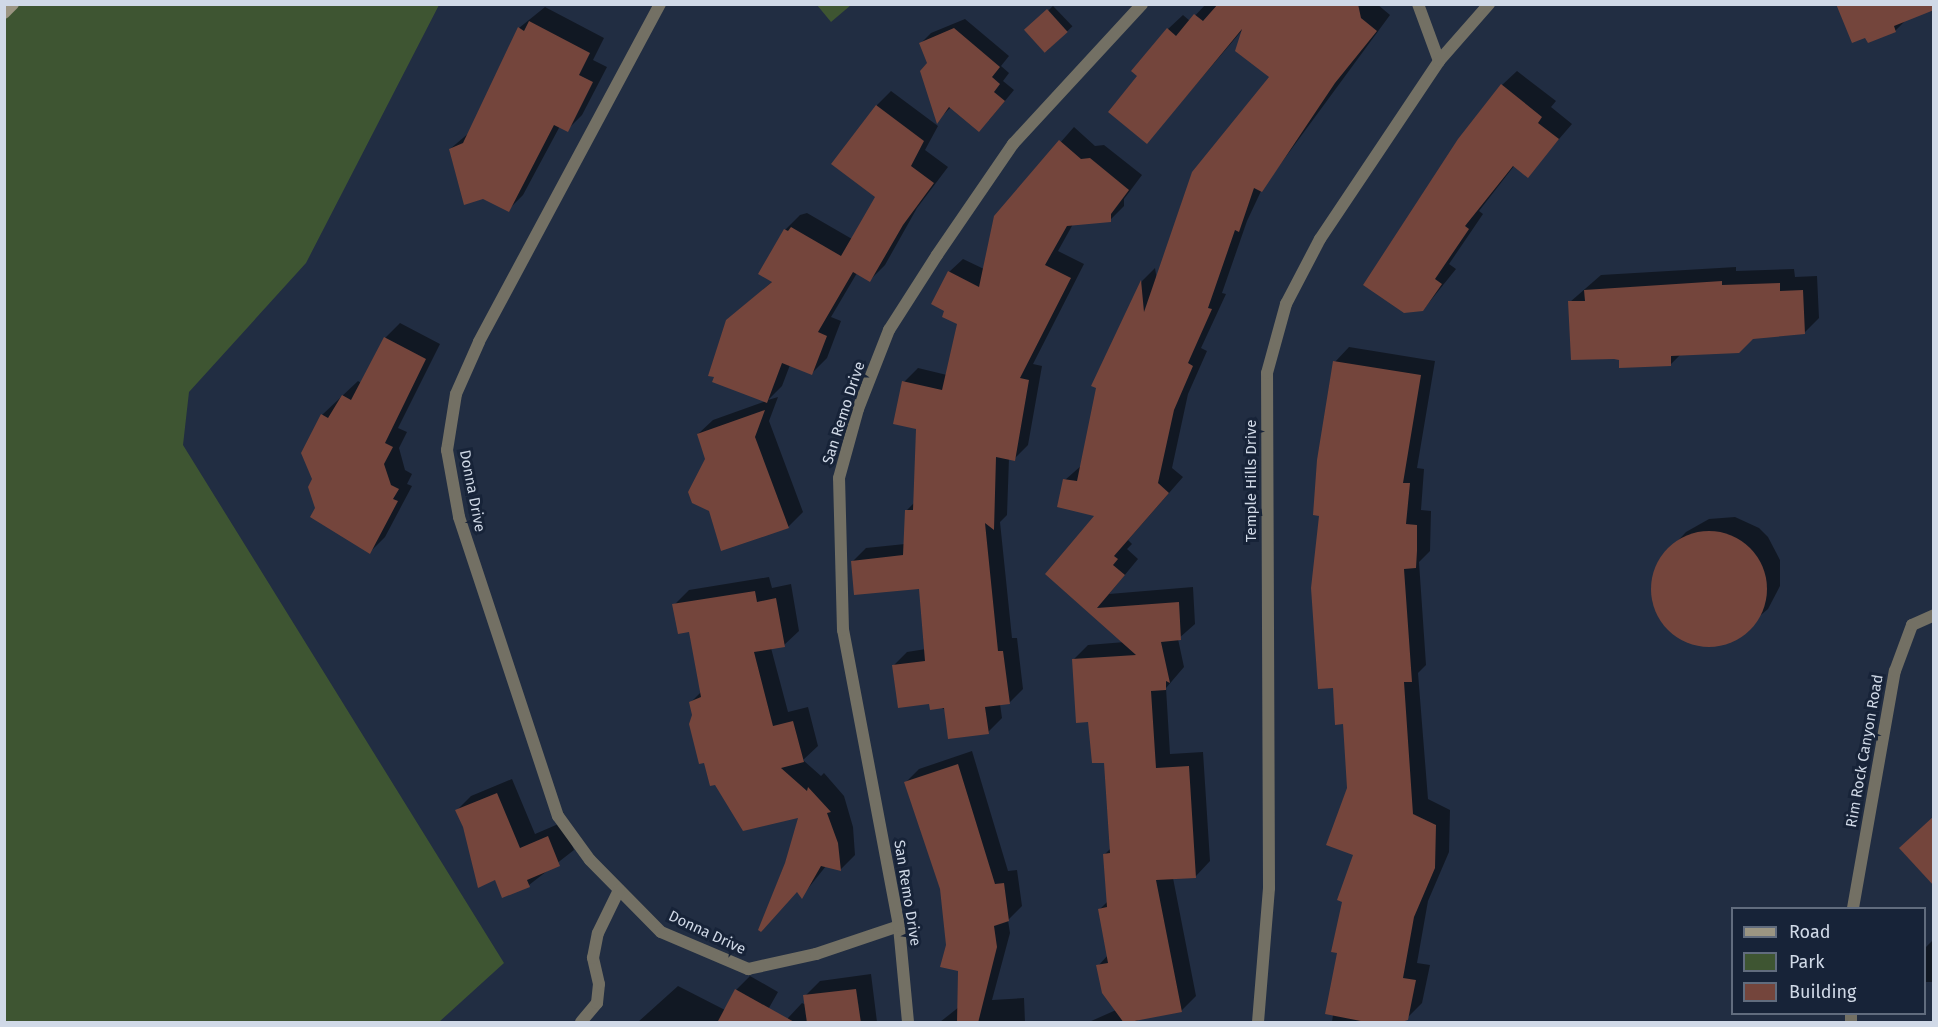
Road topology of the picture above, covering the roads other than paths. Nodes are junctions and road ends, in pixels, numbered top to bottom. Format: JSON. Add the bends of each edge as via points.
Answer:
{"nodes":[{"id":1,"x":13,"y":4,"type":"edge"},
{"id":2,"x":660,"y":4,"type":"edge"},
{"id":3,"x":1143,"y":4,"type":"edge"},
{"id":4,"x":1418,"y":4,"type":"edge"},
{"id":5,"x":1489,"y":4,"type":"edge"},
{"id":6,"x":4,"y":13,"type":"edge"},
{"id":7,"x":1438,"y":61,"type":"junction"},
{"id":8,"x":1934,"y":615,"type":"edge"},
{"id":9,"x":619,"y":890,"type":"junction"},
{"id":10,"x":1853,"y":907,"type":"edge"},
{"id":11,"x":899,"y":927,"type":"junction"},
{"id":12,"x":581,"y":1023,"type":"edge"},
{"id":13,"x":908,"y":1023,"type":"edge"},
{"id":14,"x":1258,"y":1023,"type":"edge"}],
"edges":[{"from":1,"to":6,"type":"main road"},
{"from":2,"to":9,"type":"street","name":"Donna Drive","via":[[479,342],[456,394],[447,450],[459,517],[558,816],[590,860]]},
{"from":3,"to":11,"type":"street","name":"San Remo Drive","via":[[1013,144],[937,255],[889,330],[858,409],[839,478],[843,630]]},
{"from":4,"to":7,"type":"street"},
{"from":5,"to":7,"type":"street","name":"Temple Hills Drive"},
{"from":7,"to":14,"type":"street","name":"Temple Hills Drive","via":[[1320,239],[1286,304],[1267,373],[1269,888]]},
{"from":8,"to":10,"type":"street","name":"Rim Rock Canyon Road","via":[[1912,625],[1895,671]]},
{"from":9,"to":11,"type":"street","name":"Donna Drive","via":[[661,932],[748,969],[816,954]]},
{"from":9,"to":12,"type":"street","via":[[598,933],[593,958],[599,984],[597,1003]]},
{"from":11,"to":13,"type":"street","name":"San Remo Drive"}]}
